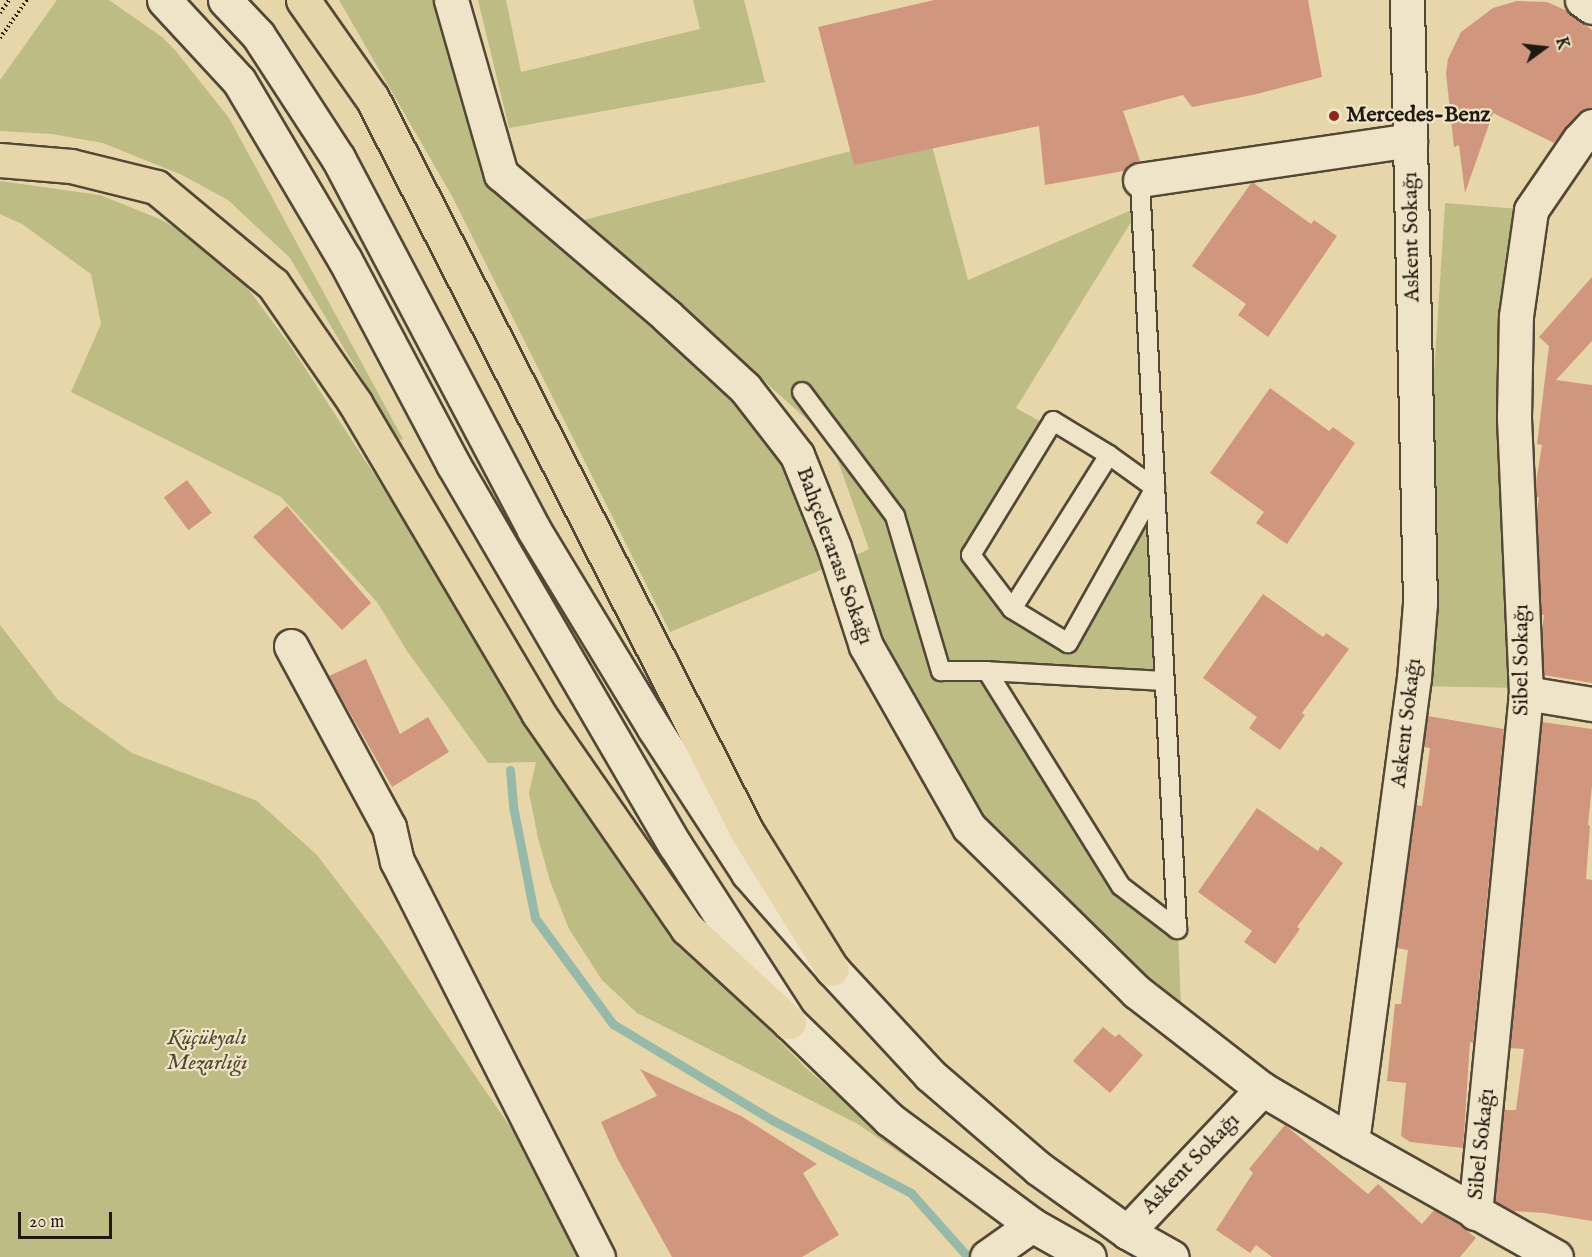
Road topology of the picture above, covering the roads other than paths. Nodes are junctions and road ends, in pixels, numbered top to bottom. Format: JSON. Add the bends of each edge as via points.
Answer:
{"nodes":[{"id":1,"x":164,"y":0,"type":"edge"},
{"id":2,"x":225,"y":0,"type":"edge"},
{"id":3,"x":303,"y":0,"type":"edge"},
{"id":4,"x":451,"y":0,"type":"edge"},
{"id":5,"x":1407,"y":0,"type":"edge"},
{"id":6,"x":1582,"y":0,"type":"edge"},
{"id":7,"x":1592,"y":7,"type":"edge"},
{"id":8,"x":1592,"y":126,"type":"edge"},
{"id":9,"x":1410,"y":140,"type":"junction"},
{"id":10,"x":0,"y":160,"type":"edge"},
{"id":11,"x":1140,"y":180,"type":"joint"},
{"id":12,"x":802,"y":392,"type":"dead end"},
{"id":13,"x":1109,"y":455,"type":"junction"},
{"id":14,"x":1155,"y":488,"type":"junction"},
{"id":15,"x":1012,"y":609,"type":"junction"},
{"id":16,"x":291,"y":646,"type":"dead end"},
{"id":17,"x":987,"y":671,"type":"junction"},
{"id":18,"x":1164,"y":681,"type":"junction"},
{"id":19,"x":1526,"y":693,"type":"junction"},
{"id":20,"x":1592,"y":704,"type":"edge"},
{"id":21,"x":832,"y":969,"type":"junction"},
{"id":22,"x":789,"y":1022,"type":"junction"},
{"id":23,"x":1262,"y":1089,"type":"junction"},
{"id":24,"x":1352,"y":1142,"type":"junction"},
{"id":25,"x":1475,"y":1213,"type":"junction"},
{"id":26,"x":1032,"y":1225,"type":"junction"},
{"id":27,"x":1127,"y":1232,"type":"junction"},
{"id":28,"x":989,"y":1255,"type":"edge"},
{"id":29,"x":598,"y":1257,"type":"edge"},
{"id":30,"x":1089,"y":1257,"type":"edge"},
{"id":31,"x":1172,"y":1257,"type":"edge"},
{"id":32,"x":1556,"y":1257,"type":"edge"}],
"edges":[{"from":1,"to":22,"type":"street","via":[[239,81],[345,260],[453,464],[675,845]]},
{"from":2,"to":21,"type":"street","via":[[258,35],[338,158],[534,530],[654,728],[748,873]]},
{"from":3,"to":21,"type":"highway","via":[[372,98],[747,832]]},
{"from":4,"to":23,"type":"street","name":"Bahçelerarası Sokağı","via":[[501,174],[745,388],[797,455],[834,547],[866,646],[969,827],[1137,992]]},
{"from":5,"to":9,"type":"street","name":"Askent Sokağı"},
{"from":6,"to":7,"type":"street"},
{"from":8,"to":19,"type":"street","name":"Sibel Sokağı","via":[[1532,210],[1516,316],[1514,417]]},
{"from":9,"to":11,"type":"street"},
{"from":9,"to":24,"type":"street","name":"Askent Sokağı","via":[[1420,603]]},
{"from":10,"to":22,"type":"highway","via":[[71,166],[156,187],[273,284],[355,403],[538,713],[687,928]]},
{"from":11,"to":14,"type":"lane"},
{"from":12,"to":17,"type":"lane","via":[[895,516],[941,671]]},
{"from":13,"to":14,"type":"lane"},
{"from":13,"to":15,"type":"lane"},
{"from":13,"to":15,"type":"lane","via":[[1053,421],[971,555]]},
{"from":14,"to":15,"type":"lane","via":[[1068,643]]},
{"from":14,"to":18,"type":"lane"},
{"from":16,"to":29,"type":"street","via":[[389,827],[397,861]]},
{"from":17,"to":18,"type":"lane"},
{"from":17,"to":18,"type":"lane","via":[[1121,886],[1177,929]]},
{"from":19,"to":20,"type":"street"},
{"from":19,"to":25,"type":"street","name":"Sibel Sokağı"},
{"from":21,"to":27,"type":"street","via":[[930,1075],[1038,1168]]},
{"from":22,"to":26,"type":"street","via":[[889,1119]]},
{"from":23,"to":24,"type":"street"},
{"from":23,"to":27,"type":"street","name":"Askent Sokağı"},
{"from":24,"to":25,"type":"street"},
{"from":25,"to":32,"type":"street"},
{"from":26,"to":28,"type":"street"},
{"from":26,"to":30,"type":"street"},
{"from":27,"to":31,"type":"street"}]}
